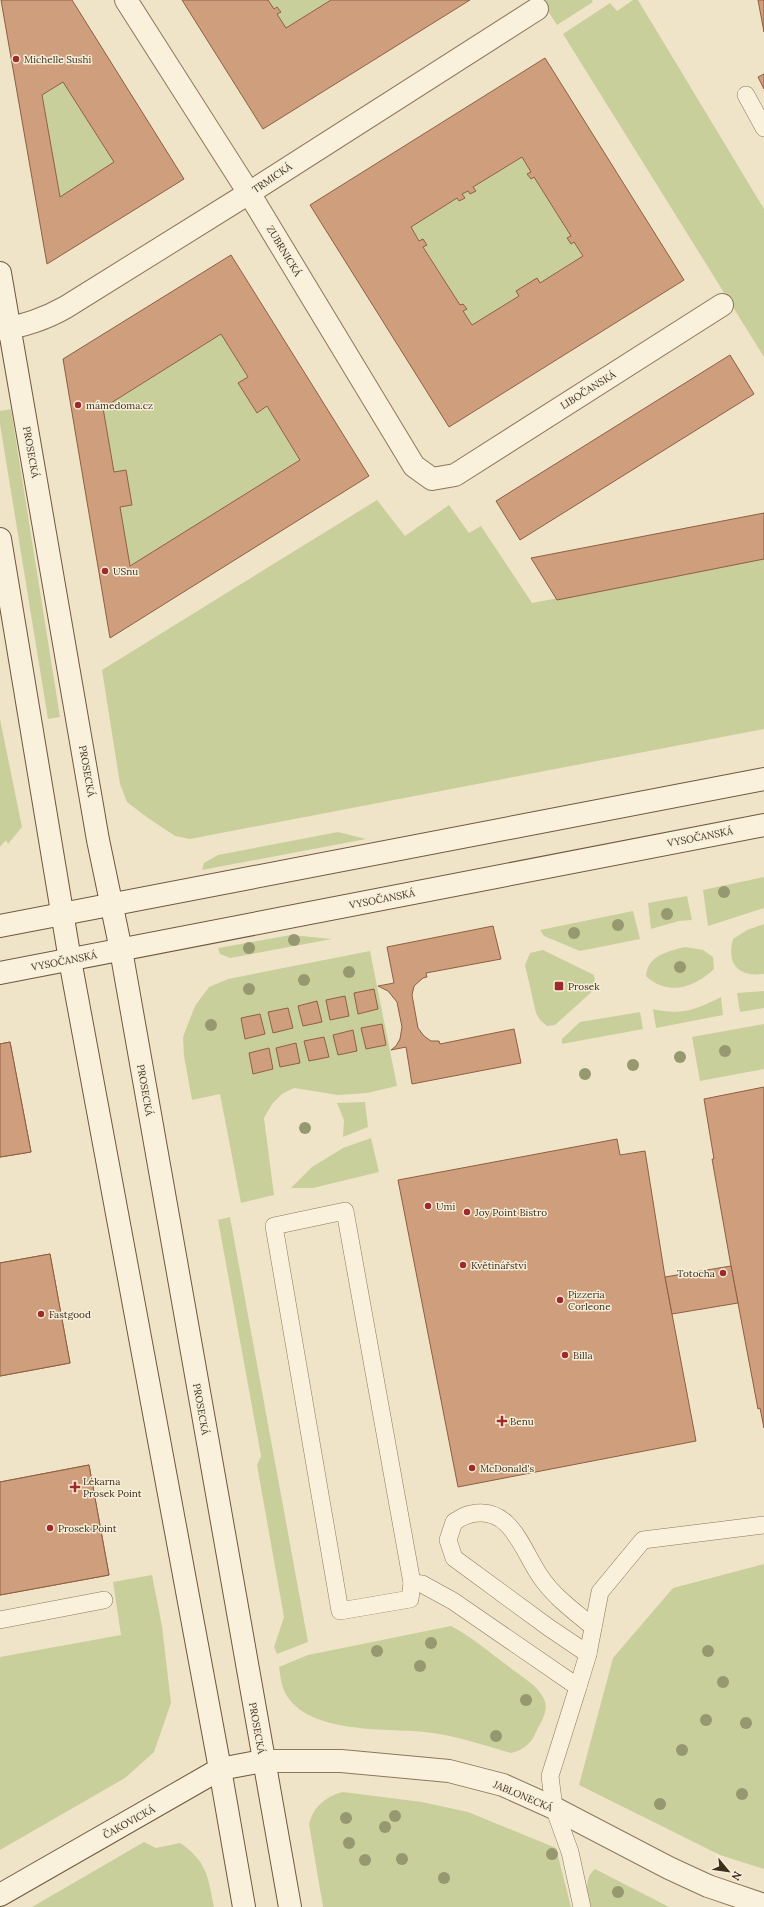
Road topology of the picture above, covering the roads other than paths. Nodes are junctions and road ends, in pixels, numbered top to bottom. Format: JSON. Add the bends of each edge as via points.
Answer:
{"nodes":[{"id":1,"x":126,"y":0,"type":"edge"},
{"id":2,"x":536,"y":9,"type":"dead end"},
{"id":3,"x":746,"y":95,"type":"dead end"},
{"id":4,"x":764,"y":128,"type":"edge"},
{"id":5,"x":249,"y":193,"type":"junction"},
{"id":6,"x":0,"y":273,"type":"edge"},
{"id":7,"x":722,"y":305,"type":"dead end"},
{"id":8,"x":5,"y":329,"type":"edge"},
{"id":9,"x":455,"y":475,"type":"joint"},
{"id":10,"x":0,"y":539,"type":"edge"},
{"id":11,"x":3,"y":580,"type":"edge"},
{"id":12,"x":764,"y":779,"type":"edge"},
{"id":13,"x":764,"y":825,"type":"edge"},
{"id":14,"x":111,"y":904,"type":"junction"},
{"id":15,"x":63,"y":913,"type":"junction"},
{"id":16,"x":0,"y":926,"type":"edge"},
{"id":17,"x":121,"y":950,"type":"junction"},
{"id":18,"x":70,"y":960,"type":"junction"},
{"id":19,"x":0,"y":973,"type":"edge"},
{"id":20,"x":764,"y":1525,"type":"edge"},
{"id":21,"x":412,"y":1583,"type":"junction"},
{"id":22,"x":104,"y":1600,"type":"dead end"},
{"id":23,"x":0,"y":1620,"type":"edge"},
{"id":24,"x":593,"y":1627,"type":"junction"},
{"id":25,"x":588,"y":1654,"type":"junction"},
{"id":26,"x":578,"y":1687,"type":"junction"},
{"id":27,"x":262,"y":1760,"type":"junction"},
{"id":28,"x":220,"y":1769,"type":"junction"},
{"id":29,"x":554,"y":1808,"type":"junction"},
{"id":30,"x":0,"y":1894,"type":"edge"},
{"id":31,"x":764,"y":1905,"type":"edge"},
{"id":32,"x":244,"y":1907,"type":"edge"},
{"id":33,"x":290,"y":1907,"type":"edge"},
{"id":34,"x":582,"y":1907,"type":"edge"}],
"edges":[{"from":1,"to":5,"type":"main road","name":"ZUBRNICKÁ"},
{"from":2,"to":5,"type":"main road","name":"TRMICKÁ"},
{"from":3,"to":4,"type":"lane"},
{"from":5,"to":8,"type":"main road","name":"TRMICKÁ","via":[[54,314]]},
{"from":5,"to":9,"type":"main road","name":"ZUBRNICKÁ","via":[[414,466],[432,479]]},
{"from":6,"to":8,"type":"main road","name":"PROSECKÁ"},
{"from":7,"to":9,"type":"main road","name":"LIBOČANSKÁ"},
{"from":8,"to":14,"type":"main road","name":"PROSECKÁ"},
{"from":10,"to":11,"type":"main road"},
{"from":11,"to":15,"type":"main road"},
{"from":12,"to":14,"type":"main road"},
{"from":13,"to":17,"type":"main road","name":"VYSOČANSKÁ"},
{"from":14,"to":15,"type":"main road"},
{"from":14,"to":17,"type":"main road","name":"PROSECKÁ"},
{"from":15,"to":16,"type":"main road"},
{"from":15,"to":18,"type":"main road"},
{"from":17,"to":18,"type":"main road","name":"VYSOČANSKÁ"},
{"from":17,"to":27,"type":"main road","name":"PROSECKÁ"},
{"from":18,"to":19,"type":"main road","name":"VYSOČANSKÁ"},
{"from":18,"to":28,"type":"main road"},
{"from":20,"to":24,"type":"lane","via":[[643,1540],[600,1592]]},
{"from":21,"to":21,"type":"lane","via":[[345,1211],[274,1226],[340,1611],[410,1599]]},
{"from":21,"to":26,"type":"lane","via":[[422,1584],[453,1601]]},
{"from":22,"to":23,"type":"lane"},
{"from":24,"to":25,"type":"lane"},
{"from":24,"to":25,"type":"lane","via":[[561,1601],[540,1577],[511,1527],[492,1513],[470,1514],[454,1522],[448,1540],[454,1558]]},
{"from":25,"to":26,"type":"lane"},
{"from":26,"to":29,"type":"lane","via":[[550,1776]]},
{"from":27,"to":28,"type":"main road","name":"ČAKOVICKÁ"},
{"from":27,"to":29,"type":"main road","name":"JABLONECKÁ","via":[[341,1761],[449,1771],[503,1785]]},
{"from":27,"to":33,"type":"main road","name":"PROSECKÁ"},
{"from":28,"to":30,"type":"main road","name":"ČAKOVICKÁ"},
{"from":28,"to":32,"type":"main road"},
{"from":29,"to":31,"type":"main road","name":"JABLONECKÁ","via":[[668,1868],[715,1889]]},
{"from":29,"to":34,"type":"lane","via":[[570,1852]]}]}
